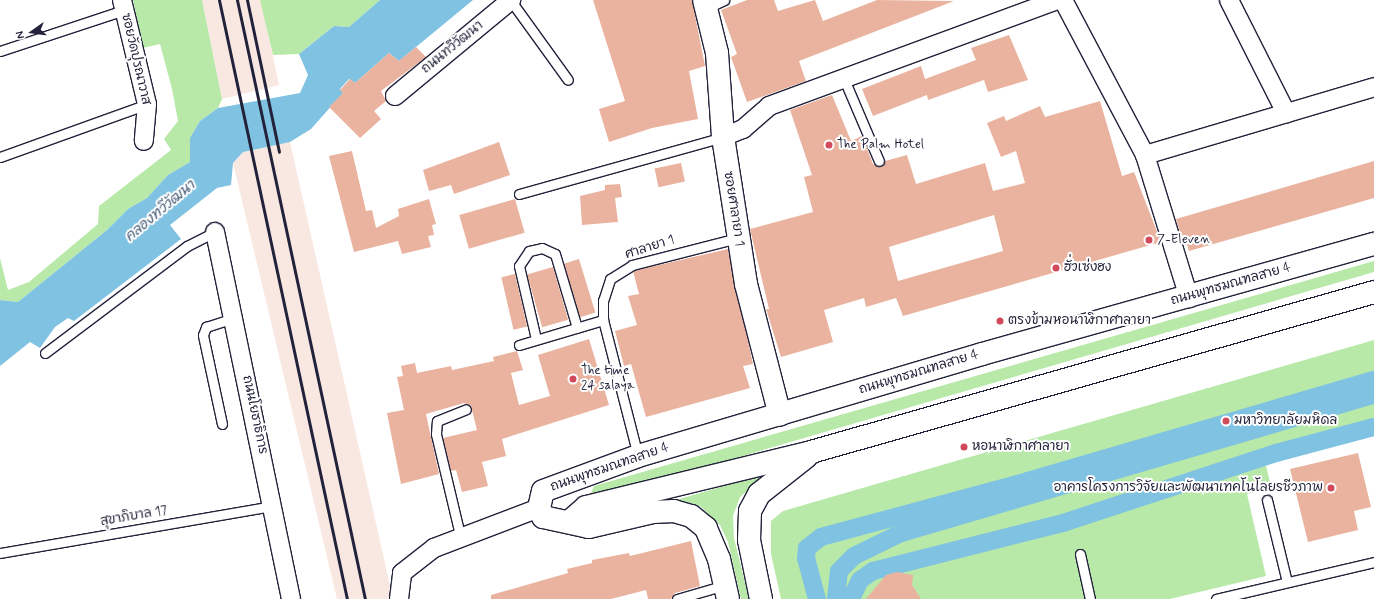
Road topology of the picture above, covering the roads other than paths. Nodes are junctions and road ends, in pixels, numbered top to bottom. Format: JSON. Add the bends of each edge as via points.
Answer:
{"nodes":[{"id":1,"x":511,"y":0,"type":"edge"},
{"id":2,"x":1058,"y":0,"type":"edge"},
{"id":3,"x":1062,"y":0,"type":"edge"},
{"id":4,"x":1229,"y":0,"type":"edge"},
{"id":5,"x":712,"y":3,"type":"edge"},
{"id":6,"x":123,"y":5,"type":"edge"},
{"id":7,"x":0,"y":51,"type":"edge"},
{"id":8,"x":844,"y":79,"type":"junction"},
{"id":9,"x":568,"y":80,"type":"dead end"},
{"id":10,"x":1374,"y":87,"type":"edge"},
{"id":11,"x":395,"y":96,"type":"dead end"},
{"id":12,"x":147,"y":104,"type":"junction"},
{"id":13,"x":1286,"y":113,"type":"junction"},
{"id":14,"x":723,"y":137,"type":"junction"},
{"id":15,"x":144,"y":141,"type":"dead end"},
{"id":16,"x":1146,"y":155,"type":"junction"},
{"id":17,"x":0,"y":157,"type":"edge"},
{"id":18,"x":879,"y":161,"type":"dead end"},
{"id":19,"x":518,"y":194,"type":"dead end"},
{"id":20,"x":215,"y":232,"type":"joint"},
{"id":21,"x":737,"y":238,"type":"junction"},
{"id":22,"x":1374,"y":244,"type":"edge"},
{"id":23,"x":1374,"y":292,"type":"edge"},
{"id":24,"x":1189,"y":298,"type":"junction"},
{"id":25,"x":234,"y":318,"type":"junction"},
{"id":26,"x":603,"y":320,"type":"junction"},
{"id":27,"x":577,"y":328,"type":"junction"},
{"id":28,"x":536,"y":339,"type":"junction"},
{"id":29,"x":519,"y":345,"type":"dead end"},
{"id":30,"x":45,"y":353,"type":"dead end"},
{"id":31,"x":466,"y":408,"type":"dead end"},
{"id":32,"x":780,"y":415,"type":"junction"},
{"id":33,"x":222,"y":424,"type":"dead end"},
{"id":34,"x":812,"y":452,"type":"junction"},
{"id":35,"x":638,"y":456,"type":"junction"},
{"id":36,"x":1267,"y":500,"type":"dead end"},
{"id":37,"x":273,"y":506,"type":"junction"},
{"id":38,"x":539,"y":508,"type":"junction"},
{"id":39,"x":570,"y":521,"type":"junction"},
{"id":40,"x":460,"y":536,"type":"junction"},
{"id":41,"x":0,"y":553,"type":"edge"},
{"id":42,"x":1080,"y":554,"type":"dead end"},
{"id":43,"x":1374,"y":562,"type":"edge"},
{"id":44,"x":1287,"y":582,"type":"junction"},
{"id":45,"x":727,"y":592,"type":"edge"},
{"id":46,"x":291,"y":599,"type":"edge"},
{"id":47,"x":399,"y":599,"type":"edge"},
{"id":48,"x":677,"y":599,"type":"edge"},
{"id":49,"x":761,"y":599,"type":"edge"},
{"id":50,"x":1090,"y":599,"type":"edge"},
{"id":51,"x":1216,"y":599,"type":"edge"}],
"edges":[{"from":1,"to":9,"type":"lane"},
{"from":1,"to":11,"type":"street","name":"ถนนทวีวัฒนา"},
{"from":2,"to":8,"type":"street"},
{"from":3,"to":16,"type":"street"},
{"from":4,"to":13,"type":"street"},
{"from":5,"to":14,"type":"main road","name":"ซอยศาลายา 1"},
{"from":6,"to":7,"type":"lane"},
{"from":6,"to":12,"type":"street","name":"ซอยวัดปุรณาวาส"},
{"from":8,"to":14,"type":"street","via":[[769,106],[743,129]]},
{"from":8,"to":18,"type":"lane"},
{"from":10,"to":13,"type":"street"},
{"from":12,"to":15,"type":"street","name":"ซอยวัดปุรณาวาส"},
{"from":12,"to":17,"type":"lane"},
{"from":13,"to":16,"type":"street"},
{"from":14,"to":19,"type":"lane"},
{"from":14,"to":21,"type":"main road","name":"ซอยศาลายา 1"},
{"from":16,"to":24,"type":"street"},
{"from":20,"to":25,"type":"street","name":"ถนนโยธาธิการ"},
{"from":20,"to":30,"type":"lane","via":[[204,234],[187,246]]},
{"from":21,"to":26,"type":"lane","name":"ศาลายา 1","via":[[632,265],[610,280],[603,301]]},
{"from":21,"to":32,"type":"main road","name":"ซอยศาลายา 1","via":[[760,345]]},
{"from":22,"to":24,"type":"main road","name":"ถนนพุทธมณฑลสาย 4"},
{"from":23,"to":34,"type":"main road"},
{"from":24,"to":32,"type":"main road","name":"ถนนพุทธมณฑลสาย 4","via":[[982,354]]},
{"from":25,"to":33,"type":"lane","via":[[206,327],[203,335]]},
{"from":25,"to":37,"type":"street","name":"ถนนโยธาธิการ"},
{"from":26,"to":27,"type":"lane"},
{"from":26,"to":35,"type":"lane","name":"ศาลายา 1"},
{"from":27,"to":28,"type":"lane"},
{"from":27,"to":28,"type":"lane","via":[[556,254],[542,248],[528,251],[519,266]]},
{"from":28,"to":29,"type":"lane"},
{"from":31,"to":40,"type":"lane","via":[[437,421],[436,434]]},
{"from":32,"to":35,"type":"main road","name":"ถนนพุทธมณฑลสาย 4"},
{"from":34,"to":39,"type":"main road","via":[[586,506]]},
{"from":34,"to":49,"type":"main road","via":[[758,494],[750,512],[749,540]]},
{"from":35,"to":38,"type":"main road","name":"ถนนพุทธมณฑลสาย 4","via":[[543,491]]},
{"from":36,"to":44,"type":"lane"},
{"from":37,"to":41,"type":"lane","name":"สุขาภิบาล 17"},
{"from":37,"to":46,"type":"street","name":"ถนนโยธาธิการ"},
{"from":38,"to":39,"type":"main road","name":"ถนนพุทธมณฑลสาย 4","via":[[543,517]]},
{"from":38,"to":40,"type":"street"},
{"from":39,"to":45,"type":"main road","via":[[589,527],[653,512],[674,511],[691,516],[706,528]]},
{"from":40,"to":47,"type":"street","via":[[434,548],[402,573]]},
{"from":42,"to":50,"type":"lane"},
{"from":43,"to":44,"type":"lane"},
{"from":44,"to":51,"type":"lane"},
{"from":45,"to":48,"type":"lane"}]}
